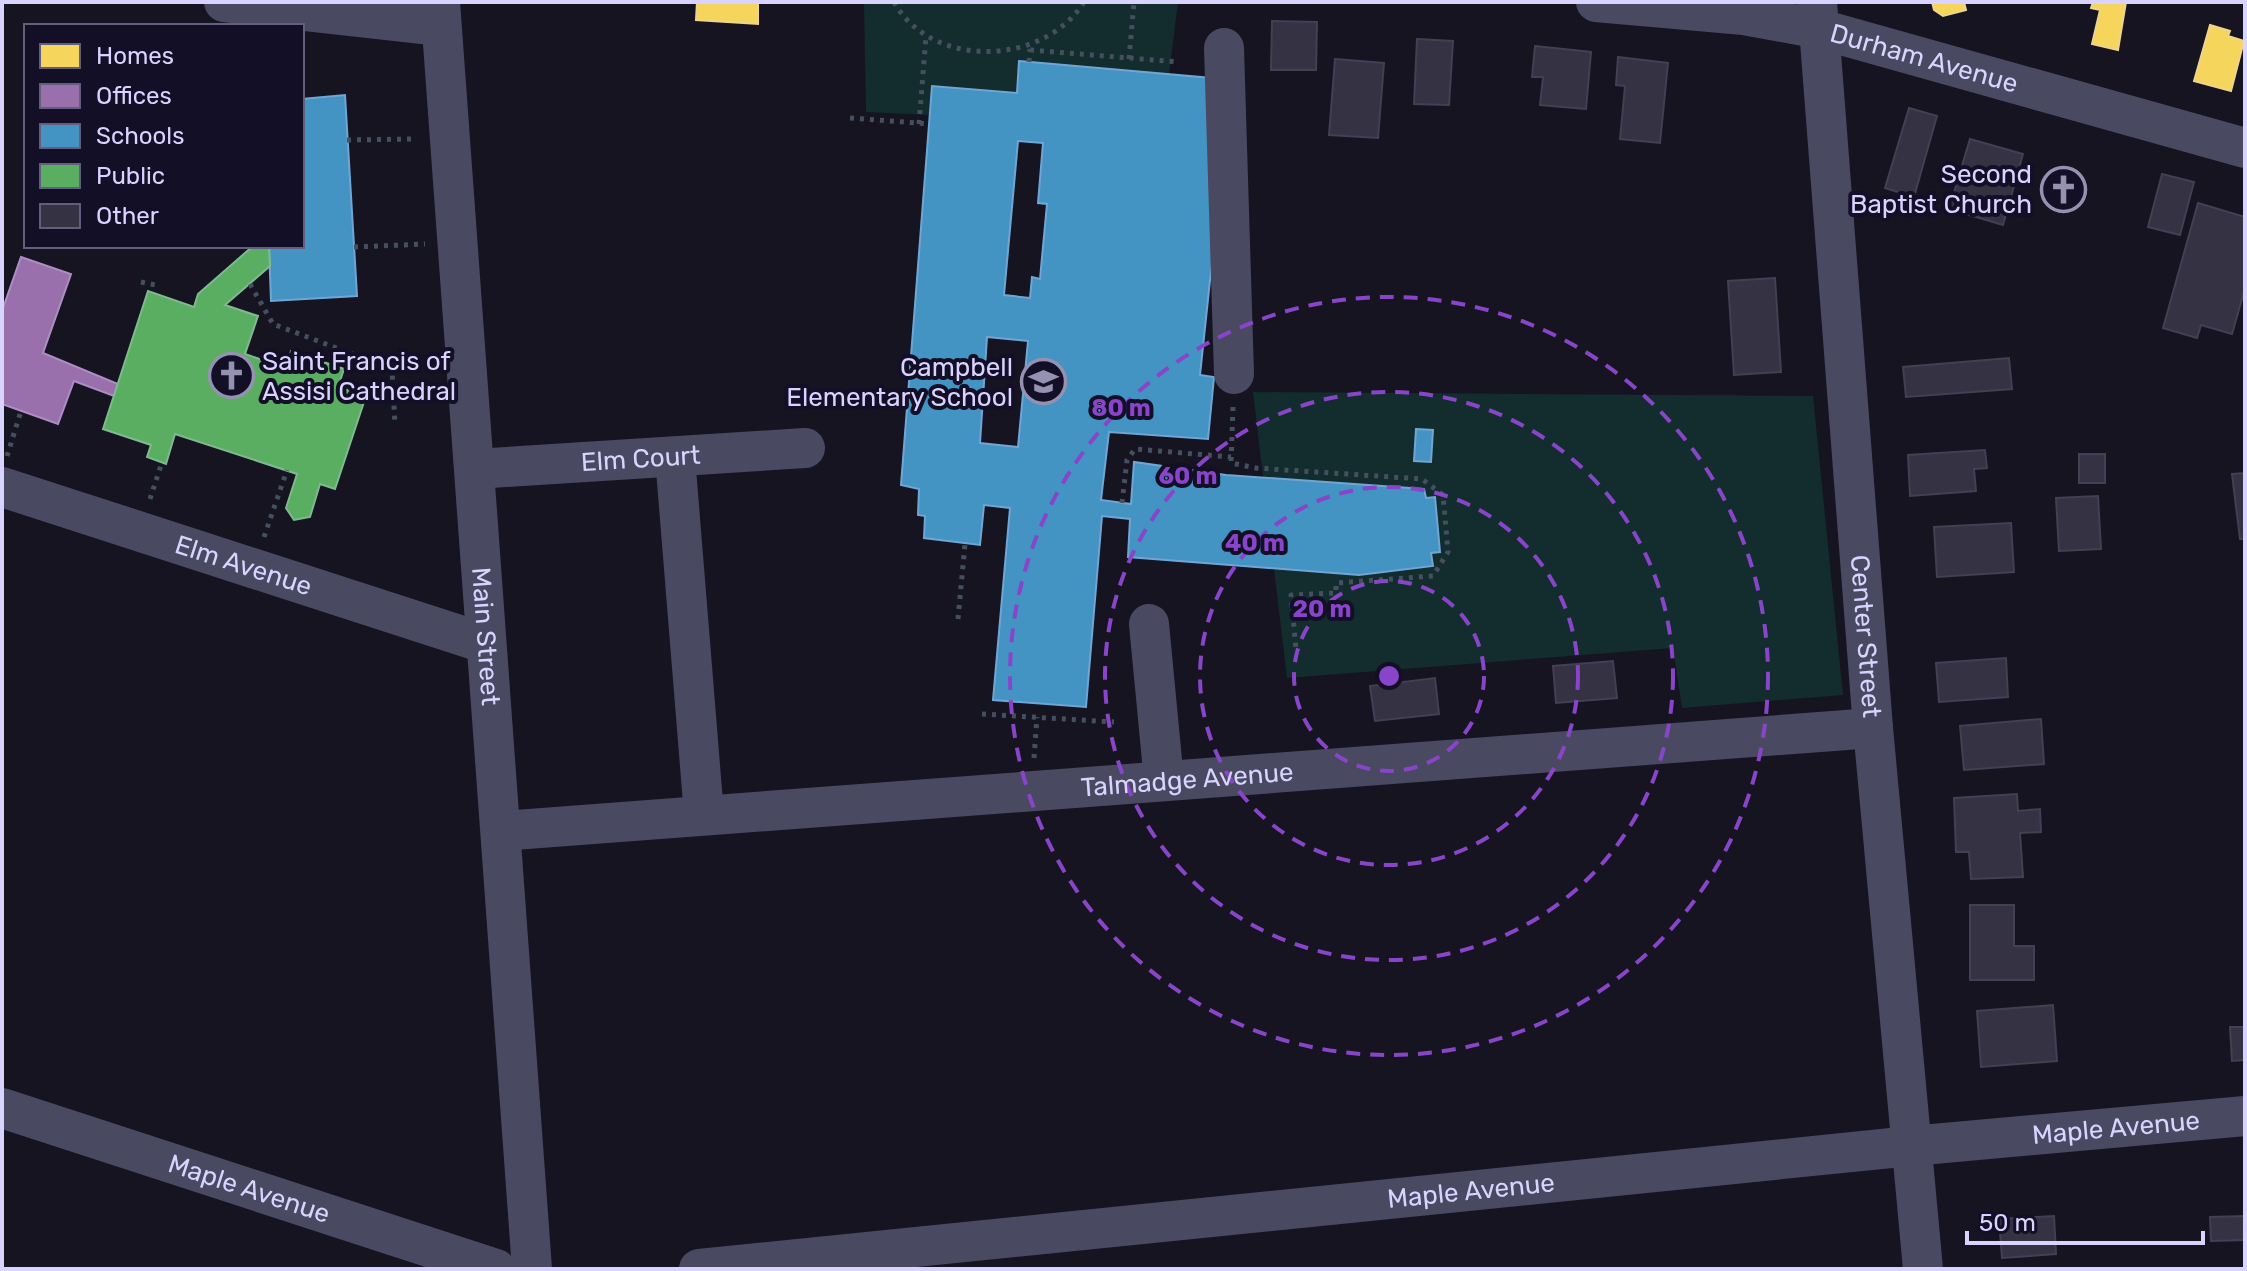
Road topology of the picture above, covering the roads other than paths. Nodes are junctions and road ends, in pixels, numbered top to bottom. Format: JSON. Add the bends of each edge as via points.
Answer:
{"nodes":[{"id":1,"x":224,"y":2,"type":"edge"},
{"id":2,"x":1596,"y":2,"type":"edge"},
{"id":3,"x":440,"y":14,"type":"edge"},
{"id":4,"x":1818,"y":15,"type":"edge"},
{"id":5,"x":1224,"y":48,"type":"dead end"},
{"id":6,"x":2245,"y":148,"type":"edge"},
{"id":7,"x":1234,"y":374,"type":"road end"},
{"id":8,"x":805,"y":448,"type":"dead end"},
{"id":9,"x":675,"y":457,"type":"junction"},
{"id":10,"x":475,"y":469,"type":"junction"},
{"id":11,"x":2,"y":487,"type":"edge"},
{"id":12,"x":1149,"y":624,"type":"dead end"},
{"id":13,"x":484,"y":643,"type":"junction"},
{"id":14,"x":1873,"y":728,"type":"junction"},
{"id":15,"x":1164,"y":781,"type":"junction"},
{"id":16,"x":704,"y":815,"type":"junction"},
{"id":17,"x":501,"y":831,"type":"junction"},
{"id":18,"x":2,"y":1108,"type":"edge"},
{"id":19,"x":2245,"y":1116,"type":"edge"},
{"id":20,"x":1911,"y":1146,"type":"junction"},
{"id":21,"x":496,"y":1269,"type":"edge"},
{"id":22,"x":532,"y":1269,"type":"edge"},
{"id":23,"x":699,"y":1269,"type":"edge"},
{"id":24,"x":1923,"y":1269,"type":"edge"}],
"edges":[{"from":1,"to":3,"type":"street"},
{"from":2,"to":4,"type":"street","name":"Durham Avenue","via":[[1744,15]]},
{"from":3,"to":10,"type":"street","name":"Main Street"},
{"from":4,"to":6,"type":"street","name":"Durham Avenue"},
{"from":4,"to":14,"type":"street","name":"Center Street"},
{"from":5,"to":7,"type":"street"},
{"from":8,"to":9,"type":"street","name":"Elm Court"},
{"from":9,"to":10,"type":"street","name":"Elm Court"},
{"from":9,"to":16,"type":"street"},
{"from":10,"to":13,"type":"street","name":"Main Street"},
{"from":11,"to":13,"type":"street","name":"Elm Avenue"},
{"from":12,"to":15,"type":"street"},
{"from":13,"to":17,"type":"street","name":"Main Street"},
{"from":14,"to":15,"type":"street","name":"Talmadge Avenue"},
{"from":14,"to":20,"type":"street","name":"Center Street"},
{"from":15,"to":16,"type":"street","name":"Talmadge Avenue"},
{"from":16,"to":17,"type":"street","name":"Talmadge Avenue"},
{"from":17,"to":22,"type":"street","name":"Main Street"},
{"from":18,"to":21,"type":"street","name":"Maple Avenue"},
{"from":19,"to":20,"type":"street","name":"Maple Avenue"},
{"from":20,"to":23,"type":"street","name":"Maple Avenue"},
{"from":20,"to":24,"type":"street","name":"Center Street"}]}
